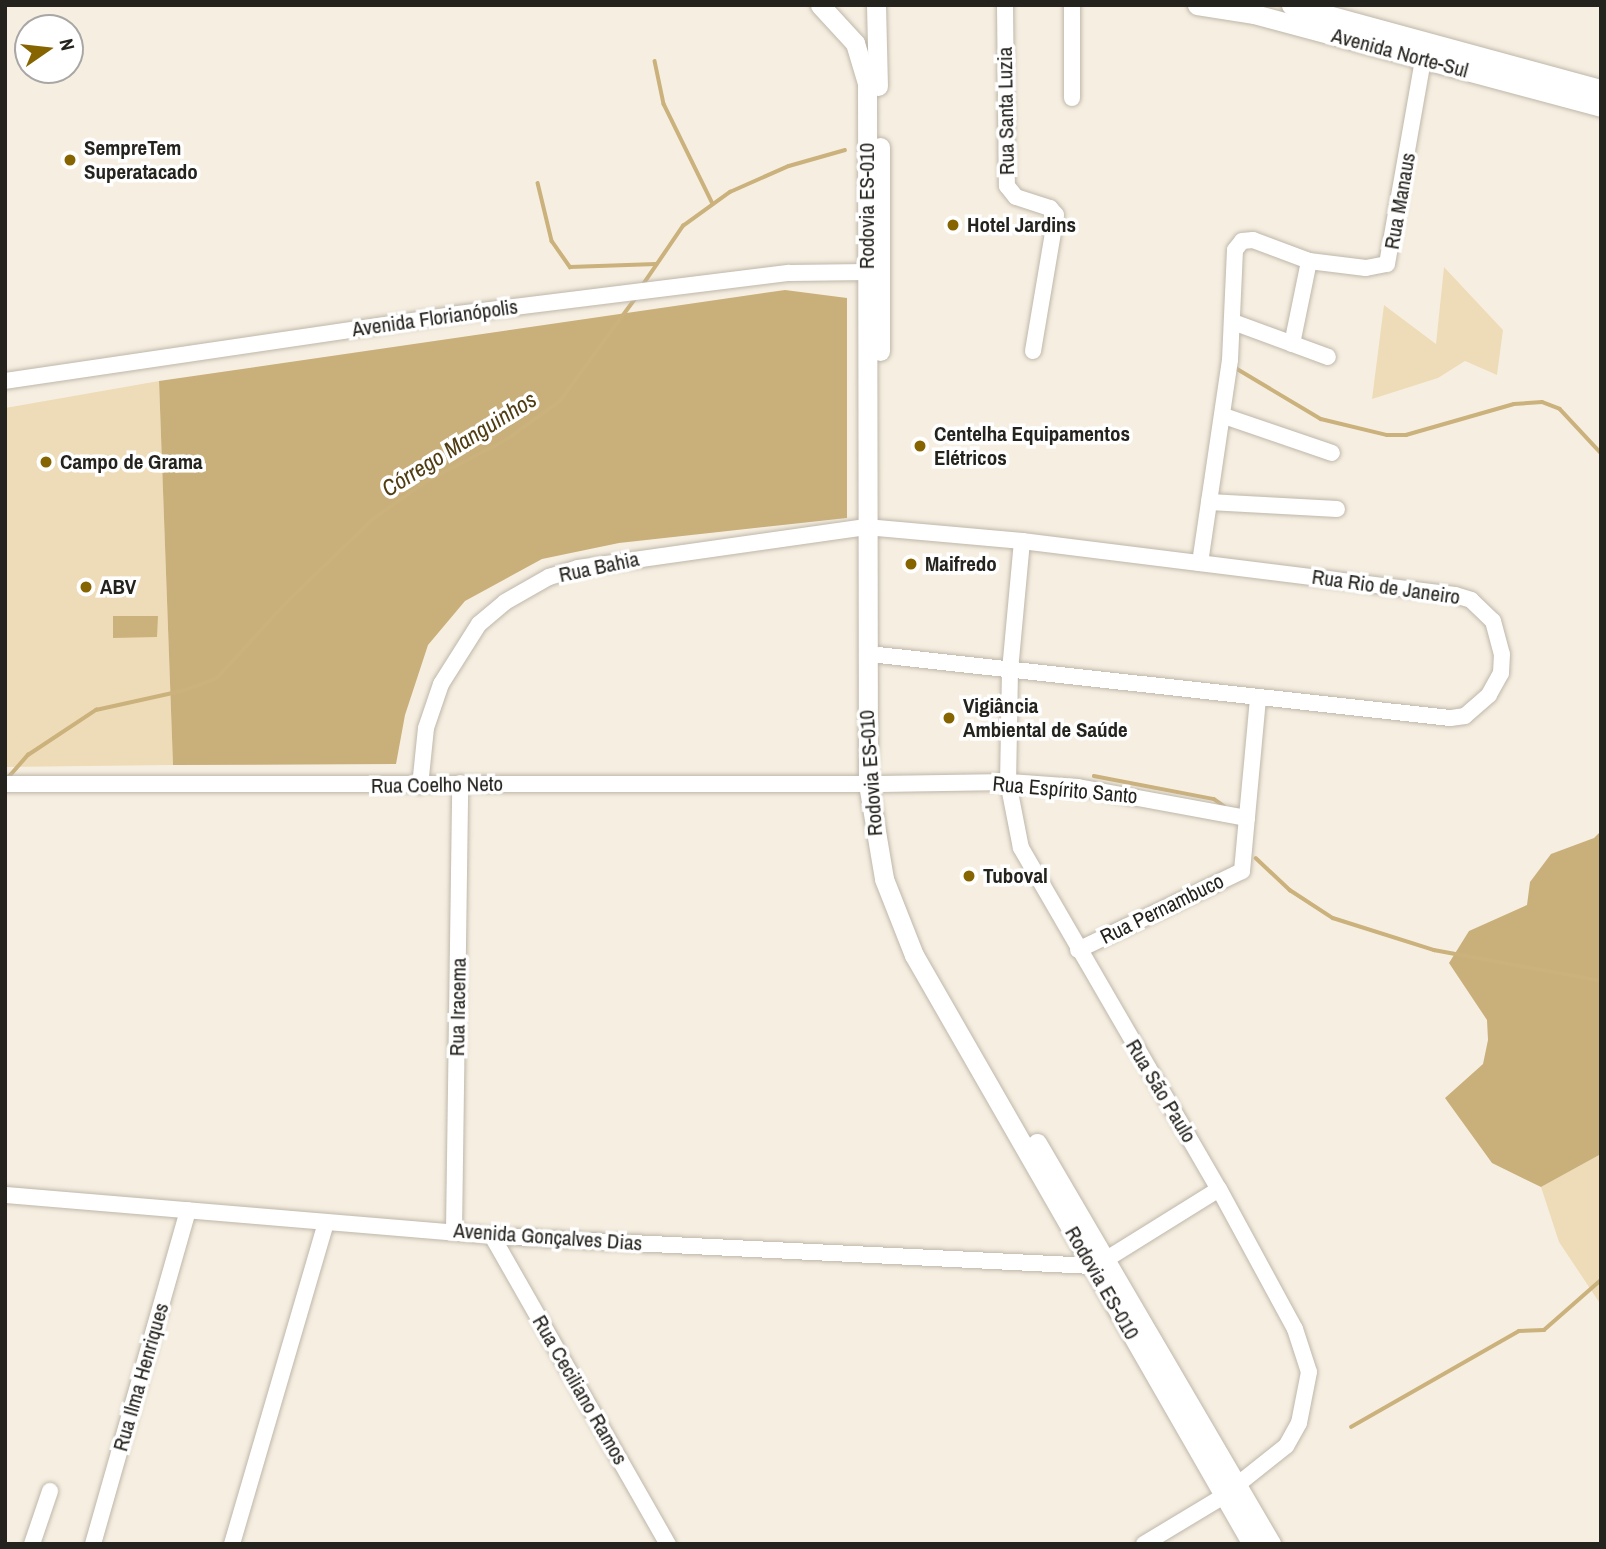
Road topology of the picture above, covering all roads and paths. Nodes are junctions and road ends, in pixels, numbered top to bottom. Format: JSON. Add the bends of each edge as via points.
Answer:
{"nodes":[{"id":1,"x":820,"y":5,"type":"edge"},
{"id":2,"x":876,"y":5,"type":"edge"},
{"id":3,"x":1005,"y":5,"type":"edge"},
{"id":4,"x":1072,"y":5,"type":"edge"},
{"id":5,"x":1197,"y":5,"type":"edge"},
{"id":6,"x":1291,"y":5,"type":"edge"},
{"id":7,"x":1423,"y":60,"type":"junction"},
{"id":8,"x":1601,"y":89,"type":"edge"},
{"id":9,"x":1072,"y":98,"type":"dead end"},
{"id":10,"x":1601,"y":107,"type":"edge"},
{"id":11,"x":1309,"y":261,"type":"junction"},
{"id":12,"x":867,"y":272,"type":"junction"},
{"id":13,"x":1233,"y":322,"type":"junction"},
{"id":14,"x":1292,"y":344,"type":"junction"},
{"id":15,"x":1033,"y":351,"type":"dead end"},
{"id":16,"x":1328,"y":357,"type":"dead end"},
{"id":17,"x":5,"y":381,"type":"edge"},
{"id":18,"x":1224,"y":416,"type":"junction"},
{"id":19,"x":1332,"y":453,"type":"dead end"},
{"id":20,"x":1209,"y":502,"type":"junction"},
{"id":21,"x":1337,"y":509,"type":"dead end"},
{"id":22,"x":871,"y":527,"type":"junction"},
{"id":23,"x":1022,"y":541,"type":"junction"},
{"id":24,"x":1200,"y":563,"type":"junction"},
{"id":25,"x":878,"y":654,"type":"junction"},
{"id":26,"x":1010,"y":670,"type":"junction"},
{"id":27,"x":1258,"y":699,"type":"junction"},
{"id":28,"x":1008,"y":782,"type":"junction"},
{"id":29,"x":460,"y":783,"type":"junction"},
{"id":30,"x":5,"y":784,"type":"edge"},
{"id":31,"x":874,"y":784,"type":"junction"},
{"id":32,"x":420,"y":786,"type":"junction"},
{"id":33,"x":1247,"y":818,"type":"junction"},
{"id":34,"x":1078,"y":950,"type":"junction"},
{"id":35,"x":1219,"y":1189,"type":"junction"},
{"id":36,"x":5,"y":1195,"type":"edge"},
{"id":37,"x":188,"y":1210,"type":"junction"},
{"id":38,"x":326,"y":1222,"type":"junction"},
{"id":39,"x":454,"y":1231,"type":"junction"},
{"id":40,"x":492,"y":1236,"type":"junction"},
{"id":41,"x":1098,"y":1263,"type":"junction"},
{"id":42,"x":50,"y":1491,"type":"dead end"},
{"id":43,"x":1230,"y":1491,"type":"junction"},
{"id":44,"x":32,"y":1544,"type":"edge"},
{"id":45,"x":93,"y":1544,"type":"edge"},
{"id":46,"x":232,"y":1544,"type":"edge"},
{"id":47,"x":668,"y":1544,"type":"edge"},
{"id":48,"x":1144,"y":1544,"type":"edge"},
{"id":49,"x":1252,"y":1544,"type":"edge"},
{"id":50,"x":1271,"y":1544,"type":"edge"}],
"edges":[{"from":1,"to":12,"type":"main road","name":"Rodovia ES-010","via":[[848,33],[865,67]]},
{"from":2,"to":22,"type":"main road","name":"Rodovia ES-010","via":[[881,197]]},
{"from":3,"to":15,"type":"street","name":"Rua Santa Luzia","via":[[1007,186],[1016,197],[1050,208],[1056,215]]},
{"from":4,"to":9,"type":"street"},
{"from":5,"to":7,"type":"main road","name":"Avenida Norte-Sul","via":[[1254,14]]},
{"from":6,"to":8,"type":"main road","name":"Avenida Norte-Sul"},
{"from":7,"to":10,"type":"main road","name":"Avenida Norte-Sul"},
{"from":7,"to":11,"type":"street","name":"Rua Manaus","via":[[1391,259],[1378,268]]},
{"from":11,"to":13,"type":"street","name":"Rua Manaus","via":[[1253,240],[1242,241],[1235,250]]},
{"from":11,"to":14,"type":"street"},
{"from":12,"to":17,"type":"street","name":"Avenida Florianópolis","via":[[789,273],[463,313]]},
{"from":12,"to":22,"type":"main road","name":"Rodovia ES-010"},
{"from":13,"to":14,"type":"street"},
{"from":13,"to":18,"type":"street"},
{"from":14,"to":16,"type":"street"},
{"from":18,"to":19,"type":"street"},
{"from":18,"to":20,"type":"street"},
{"from":20,"to":21,"type":"street"},
{"from":20,"to":24,"type":"street"},
{"from":22,"to":23,"type":"street","name":"Rua Rio de Janeiro"},
{"from":22,"to":25,"type":"main road","name":"Rodovia ES-010"},
{"from":22,"to":31,"type":"main road","name":"Rodovia ES-010"},
{"from":22,"to":32,"type":"street","name":"Rua Bahia","via":[[578,568],[549,577],[505,602],[479,624],[440,684],[426,728]]},
{"from":23,"to":24,"type":"street","name":"Rua Rio de Janeiro"},
{"from":23,"to":26,"type":"street","name":"Rua São Paulo"},
{"from":24,"to":27,"type":"street","name":"Rua Rio de Janeiro","via":[[1455,595],[1483,610],[1500,635],[1501,673],[1489,695],[1465,716]]},
{"from":25,"to":26,"type":"street","name":"Rua Rio de Janeiro"},
{"from":25,"to":31,"type":"main road","name":"Rodovia ES-010"},
{"from":26,"to":27,"type":"street","name":"Rua Rio de Janeiro"},
{"from":26,"to":28,"type":"street","name":"Rua São Paulo"},
{"from":27,"to":33,"type":"street","name":"Rua Pernambuco"},
{"from":28,"to":31,"type":"street","name":"Rua Espírito Santo"},
{"from":28,"to":33,"type":"street","name":"Rua Espírito Santo","via":[[1119,791]]},
{"from":28,"to":34,"type":"street","name":"Rua São Paulo","via":[[1021,848]]},
{"from":29,"to":31,"type":"street","name":"Rua Coelho Neto"},
{"from":29,"to":32,"type":"street","name":"Rua Coelho Neto"},
{"from":29,"to":39,"type":"street","name":"Rua Iracema"},
{"from":30,"to":32,"type":"street","name":"Rua Coelho Neto"},
{"from":31,"to":41,"type":"main road","name":"Rodovia ES-010","via":[[884,879],[909,945]]},
{"from":33,"to":34,"type":"street","name":"Rua Pernambuco","via":[[1242,871]]},
{"from":34,"to":35,"type":"street","name":"Rua São Paulo"},
{"from":35,"to":41,"type":"street"},
{"from":35,"to":43,"type":"street","name":"Rua São Paulo","via":[[1294,1329],[1309,1372],[1299,1423],[1286,1446]]},
{"from":36,"to":37,"type":"street","name":"Avenida Gonçalves Dias"},
{"from":37,"to":38,"type":"street","name":"Avenida Gonçalves Dias"},
{"from":37,"to":45,"type":"street","name":"Rua Ilma Henriques"},
{"from":38,"to":39,"type":"street","name":"Avenida Gonçalves Dias"},
{"from":38,"to":46,"type":"street"},
{"from":39,"to":40,"type":"street","name":"Avenida Gonçalves Dias"},
{"from":40,"to":41,"type":"street","name":"Avenida Gonçalves Dias"},
{"from":40,"to":47,"type":"street","name":"Rua Ceciliano Ramos"},
{"from":41,"to":43,"type":"main road","name":"Rodovia ES-010"},
{"from":42,"to":44,"type":"street"},
{"from":43,"to":48,"type":"street","name":"Rua São Paulo"},
{"from":43,"to":49,"type":"main road","name":"Rodovia ES-010"},
{"from":43,"to":50,"type":"main road","name":"Rodovia ES-010"}]}
